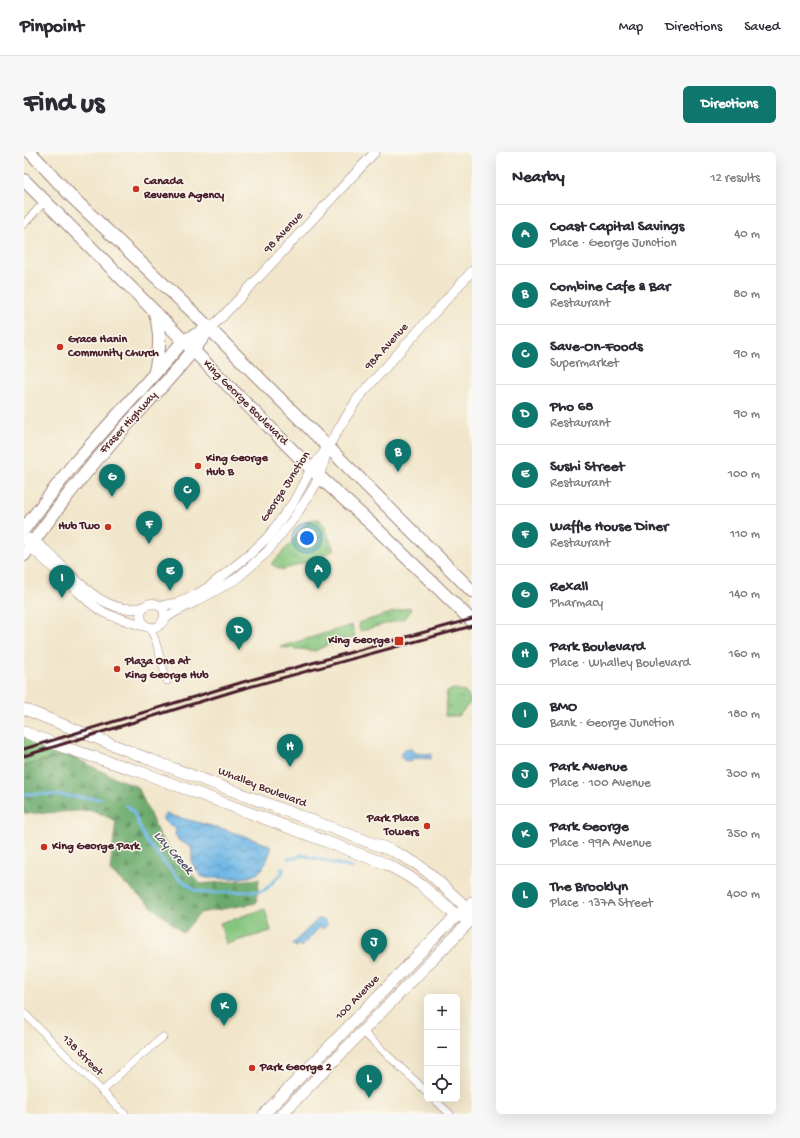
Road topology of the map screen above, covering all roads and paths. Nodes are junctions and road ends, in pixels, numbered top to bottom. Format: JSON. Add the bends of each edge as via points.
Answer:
{"nodes":[{"id":1,"x":30,"y":152,"type":"edge"},
{"id":2,"x":375,"y":152,"type":"edge"},
{"id":3,"x":24,"y":180,"type":"edge"},
{"id":4,"x":45,"y":201,"type":"junction"},
{"id":5,"x":24,"y":224,"type":"edge"},
{"id":6,"x":472,"y":271,"type":"edge"},
{"id":7,"x":155,"y":312,"type":"junction"},
{"id":8,"x":209,"y":329,"type":"junction"},
{"id":9,"x":184,"y":341,"type":"junction"},
{"id":10,"x":193,"y":352,"type":"junction"},
{"id":11,"x":155,"y":372,"type":"junction"},
{"id":12,"x":328,"y":447,"type":"junction"},
{"id":13,"x":315,"y":473,"type":"junction"},
{"id":14,"x":24,"y":529,"type":"edge"},
{"id":15,"x":27,"y":543,"type":"edge"},
{"id":16,"x":472,"y":591,"type":"edge"},
{"id":17,"x":160,"y":606,"type":"junction"},
{"id":18,"x":143,"y":607,"type":"junction"},
{"id":19,"x":470,"y":616,"type":"edge"},
{"id":20,"x":162,"y":622,"type":"junction"},
{"id":21,"x":147,"y":626,"type":"junction"},
{"id":22,"x":155,"y":639,"type":"junction"},
{"id":23,"x":167,"y":681,"type":"dead end"},
{"id":24,"x":24,"y":709,"type":"edge"},
{"id":25,"x":24,"y":732,"type":"edge"},
{"id":26,"x":469,"y":904,"type":"edge"},
{"id":27,"x":457,"y":916,"type":"junction"},
{"id":28,"x":472,"y":918,"type":"edge"},
{"id":29,"x":24,"y":1013,"type":"edge"},
{"id":30,"x":362,"y":1032,"type":"junction"},
{"id":31,"x":163,"y":1037,"type":"dead end"},
{"id":32,"x":424,"y":1089,"type":"edge"},
{"id":33,"x":102,"y":1092,"type":"junction"},
{"id":34,"x":437,"y":1102,"type":"edge"},
{"id":35,"x":125,"y":1114,"type":"edge"},
{"id":36,"x":264,"y":1114,"type":"edge"},
{"id":37,"x":282,"y":1114,"type":"edge"},
{"id":38,"x":450,"y":1114,"type":"edge"}],
"edges":[{"from":1,"to":8,"type":"main road","via":[[73,198]]},
{"from":2,"to":8,"type":"street","name":"98 Avenue"},
{"from":3,"to":4,"type":"main road","name":"King George Boulevard"},
{"from":4,"to":5,"type":"street"},
{"from":4,"to":7,"type":"main road","name":"King George Boulevard"},
{"from":6,"to":12,"type":"street","name":"98A Avenue","via":[[367,387],[349,410]]},
{"from":7,"to":9,"type":"main road","name":"King George Boulevard"},
{"from":7,"to":11,"type":"main road","via":[[160,344]]},
{"from":8,"to":9,"type":"main road"},
{"from":8,"to":10,"type":"main road","name":"Fraser Highway"},
{"from":8,"to":12,"type":"main road"},
{"from":9,"to":10,"type":"main road","name":"King George Boulevard"},
{"from":9,"to":11,"type":"main road","name":"Fraser Highway"},
{"from":10,"to":13,"type":"main road","name":"King George Boulevard"},
{"from":10,"to":15,"type":"main road","name":"Fraser Highway","via":[[105,449]]},
{"from":11,"to":14,"type":"main road","name":"Fraser Highway","via":[[72,466]]},
{"from":12,"to":13,"type":"street","name":"George Junction"},
{"from":12,"to":16,"type":"main road"},
{"from":13,"to":17,"type":"street","name":"George Junction","via":[[271,533],[253,552],[220,580],[197,594],[177,603]]},
{"from":13,"to":19,"type":"main road","name":"King George Boulevard"},
{"from":13,"to":20,"type":"street","name":"George Junction","via":[[294,518],[261,558],[236,579],[175,612]]},
{"from":15,"to":18,"type":"street","via":[[98,599],[110,605],[132,610]]},
{"from":15,"to":21,"type":"street","via":[[97,608],[113,617]]},
{"from":17,"to":18,"type":"street","via":[[153,603]]},
{"from":17,"to":20,"type":"street","via":[[164,612]]},
{"from":18,"to":21,"type":"street","via":[[140,617],[142,623]]},
{"from":20,"to":21,"type":"street","via":[[152,628]]},
{"from":20,"to":22,"type":"street","via":[[157,628]]},
{"from":21,"to":22,"type":"street"},
{"from":22,"to":23,"type":"street"},
{"from":24,"to":26,"type":"main road","name":"Whalley Boulevard","via":[[393,851],[430,874]]},
{"from":25,"to":27,"type":"main road","via":[[141,772],[386,864],[421,885]]},
{"from":26,"to":27,"type":"main road","name":"100 Avenue"},
{"from":26,"to":28,"type":"main road","name":"Whalley Boulevard"},
{"from":27,"to":28,"type":"main road"},
{"from":27,"to":36,"type":"main road","name":"100 Avenue"},
{"from":28,"to":30,"type":"main road"},
{"from":29,"to":33,"type":"street","name":"138 Street"},
{"from":30,"to":32,"type":"street"},
{"from":30,"to":37,"type":"main road"},
{"from":31,"to":33,"type":"street"},
{"from":33,"to":35,"type":"street","name":"138 Street"},
{"from":34,"to":38,"type":"street"}]}
